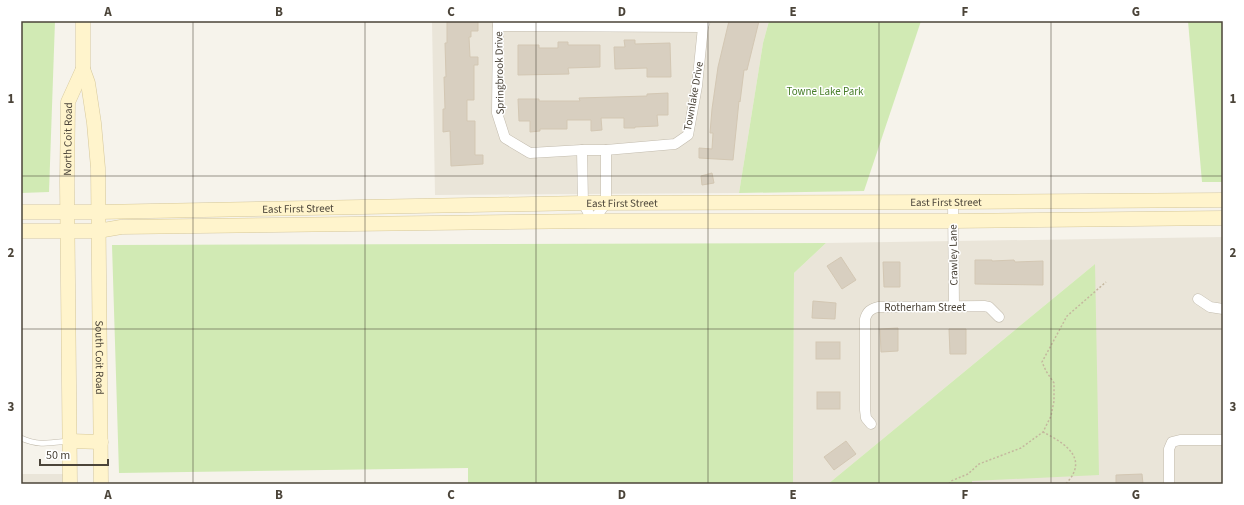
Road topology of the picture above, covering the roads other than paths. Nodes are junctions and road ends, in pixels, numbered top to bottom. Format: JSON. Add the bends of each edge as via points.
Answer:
{"nodes":[{"id":1,"x":83,"y":21,"type":"edge"},
{"id":2,"x":498,"y":23,"type":"edge"},
{"id":3,"x":704,"y":24,"type":"edge"},
{"id":4,"x":83,"y":69,"type":"junction"},
{"id":5,"x":582,"y":150,"type":"junction"},
{"id":6,"x":606,"y":150,"type":"junction"},
{"id":7,"x":1223,"y":200,"type":"edge"},
{"id":8,"x":953,"y":202,"type":"junction"},
{"id":9,"x":583,"y":203,"type":"junction"},
{"id":10,"x":606,"y":203,"type":"junction"},
{"id":11,"x":21,"y":212,"type":"edge"},
{"id":12,"x":67,"y":212,"type":"junction"},
{"id":13,"x":98,"y":212,"type":"junction"},
{"id":14,"x":1223,"y":218,"type":"edge"},
{"id":15,"x":593,"y":221,"type":"junction"},
{"id":16,"x":953,"y":221,"type":"junction"},
{"id":17,"x":21,"y":231,"type":"edge"},
{"id":18,"x":98,"y":231,"type":"junction"},
{"id":19,"x":67,"y":232,"type":"junction"},
{"id":20,"x":1198,"y":299,"type":"dead end"},
{"id":21,"x":954,"y":307,"type":"junction"},
{"id":22,"x":1223,"y":309,"type":"edge"},
{"id":23,"x":999,"y":317,"type":"dead end"},
{"id":24,"x":871,"y":424,"type":"dead end"},
{"id":25,"x":21,"y":438,"type":"edge"},
{"id":26,"x":1223,"y":440,"type":"edge"},
{"id":27,"x":70,"y":441,"type":"junction"},
{"id":28,"x":101,"y":442,"type":"junction"},
{"id":29,"x":70,"y":484,"type":"edge"},
{"id":30,"x":102,"y":484,"type":"edge"},
{"id":31,"x":1169,"y":484,"type":"edge"}],
"edges":[{"from":1,"to":4,"type":"main road","name":"North Coit Road"},
{"from":2,"to":3,"type":"street"},
{"from":2,"to":5,"type":"street","name":"Springbrook Drive","via":[[497,114],[505,138],[530,153]]},
{"from":3,"to":6,"type":"street","name":"Townlake Drive","via":[[688,135],[675,144]]},
{"from":4,"to":12,"type":"main road","name":"North Coit Road","via":[[68,102]]},
{"from":4,"to":13,"type":"main road","name":"North Coit Road","via":[[88,83],[94,123]]},
{"from":5,"to":6,"type":"street","name":"Townlake Drive"},
{"from":5,"to":9,"type":"street"},
{"from":6,"to":10,"type":"street"},
{"from":7,"to":8,"type":"main road","name":"East First Street"},
{"from":8,"to":10,"type":"main road","name":"East First Street"},
{"from":8,"to":16,"type":"street","name":"Crawley Lane"},
{"from":9,"to":10,"type":"main road","name":"East First Street"},
{"from":9,"to":13,"type":"main road","name":"East First Street"},
{"from":9,"to":15,"type":"street"},
{"from":10,"to":15,"type":"street"},
{"from":11,"to":12,"type":"main road","name":"East First Street"},
{"from":12,"to":13,"type":"main road","name":"East First Street"},
{"from":12,"to":19,"type":"main road","name":"North Coit Road"},
{"from":13,"to":18,"type":"main road","name":"North Coit Road"},
{"from":14,"to":16,"type":"main road","name":"East First Street"},
{"from":15,"to":16,"type":"main road","name":"East First Street"},
{"from":15,"to":18,"type":"main road","name":"East First Street","via":[[121,227]]},
{"from":16,"to":21,"type":"street","name":"Crawley Lane"},
{"from":17,"to":19,"type":"main road"},
{"from":18,"to":19,"type":"main road","name":"East First Street"},
{"from":18,"to":28,"type":"main road","name":"South Coit Road"},
{"from":19,"to":27,"type":"main road"},
{"from":20,"to":22,"type":"street","via":[[1210,307]]},
{"from":21,"to":23,"type":"street","name":"Rotherham Street","via":[[984,306],[993,310]]},
{"from":21,"to":24,"type":"street","name":"Rotherham Street","via":[[878,307],[866,315],[865,410],[866,418]]},
{"from":25,"to":27,"type":"lane","via":[[31,443]]},
{"from":26,"to":31,"type":"street","via":[[1172,442],[1169,450]]},
{"from":27,"to":28,"type":"main road"},
{"from":27,"to":29,"type":"main road"},
{"from":28,"to":30,"type":"main road","name":"South Coit Road"}]}
